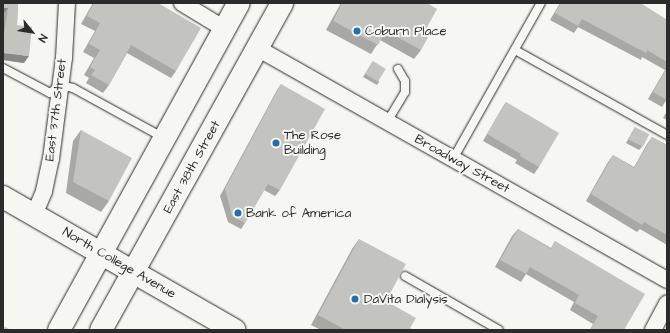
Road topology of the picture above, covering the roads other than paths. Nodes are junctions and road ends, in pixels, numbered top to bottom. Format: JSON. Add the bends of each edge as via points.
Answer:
{"nodes":[{"id":1,"x":67,"y":3,"type":"edge"},
{"id":2,"x":182,"y":3,"type":"edge"},
{"id":3,"x":240,"y":3,"type":"edge"},
{"id":4,"x":282,"y":3,"type":"edge"},
{"id":5,"x":541,"y":3,"type":"edge"},
{"id":6,"x":225,"y":29,"type":"junction"},
{"id":7,"x":257,"y":48,"type":"junction"},
{"id":8,"x":515,"y":50,"type":"junction"},
{"id":9,"x":3,"y":68,"type":"edge"},
{"id":10,"x":398,"y":69,"type":"dead end"},
{"id":11,"x":60,"y":85,"type":"junction"},
{"id":12,"x":387,"y":122,"type":"junction"},
{"id":13,"x":667,"y":135,"type":"edge"},
{"id":14,"x":165,"y":139,"type":"junction"},
{"id":15,"x":453,"y":159,"type":"junction"},
{"id":16,"x":3,"y":197,"type":"edge"},
{"id":17,"x":34,"y":215,"type":"junction"},
{"id":18,"x":102,"y":253,"type":"junction"},
{"id":19,"x":133,"y":272,"type":"junction"},
{"id":20,"x":405,"y":276,"type":"edge"},
{"id":21,"x":667,"y":280,"type":"edge"},
{"id":22,"x":667,"y":304,"type":"edge"},
{"id":23,"x":59,"y":330,"type":"edge"},
{"id":24,"x":101,"y":330,"type":"edge"},
{"id":25,"x":234,"y":330,"type":"edge"},
{"id":26,"x":499,"y":330,"type":"edge"},
{"id":27,"x":653,"y":330,"type":"edge"}],
"edges":[{"from":1,"to":11,"type":"street","name":"East 37th Street"},
{"from":2,"to":6,"type":"street"},
{"from":3,"to":6,"type":"main road"},
{"from":4,"to":7,"type":"main road","name":"East 38th Street"},
{"from":5,"to":8,"type":"lane"},
{"from":6,"to":14,"type":"main road"},
{"from":7,"to":12,"type":"street","name":"Broadway Street"},
{"from":7,"to":19,"type":"main road","name":"East 38th Street"},
{"from":8,"to":13,"type":"lane"},
{"from":8,"to":15,"type":"lane"},
{"from":9,"to":11,"type":"lane","via":[[50,93]]},
{"from":10,"to":12,"type":"lane","via":[[405,81],[405,92]]},
{"from":11,"to":14,"type":"lane","via":[[73,88]]},
{"from":11,"to":17,"type":"street","name":"East 37th Street","via":[[51,159],[44,191]]},
{"from":12,"to":15,"type":"street","name":"Broadway Street"},
{"from":14,"to":18,"type":"main road"},
{"from":15,"to":21,"type":"street","name":"Broadway Street"},
{"from":16,"to":17,"type":"main road","name":"North College Avenue"},
{"from":17,"to":18,"type":"main road","name":"North College Avenue"},
{"from":18,"to":19,"type":"main road","name":"North College Avenue"},
{"from":18,"to":23,"type":"main road"},
{"from":19,"to":24,"type":"main road","name":"East 38th Street"},
{"from":19,"to":25,"type":"main road","name":"North College Avenue"},
{"from":20,"to":26,"type":"lane"},
{"from":22,"to":27,"type":"street"}]}
